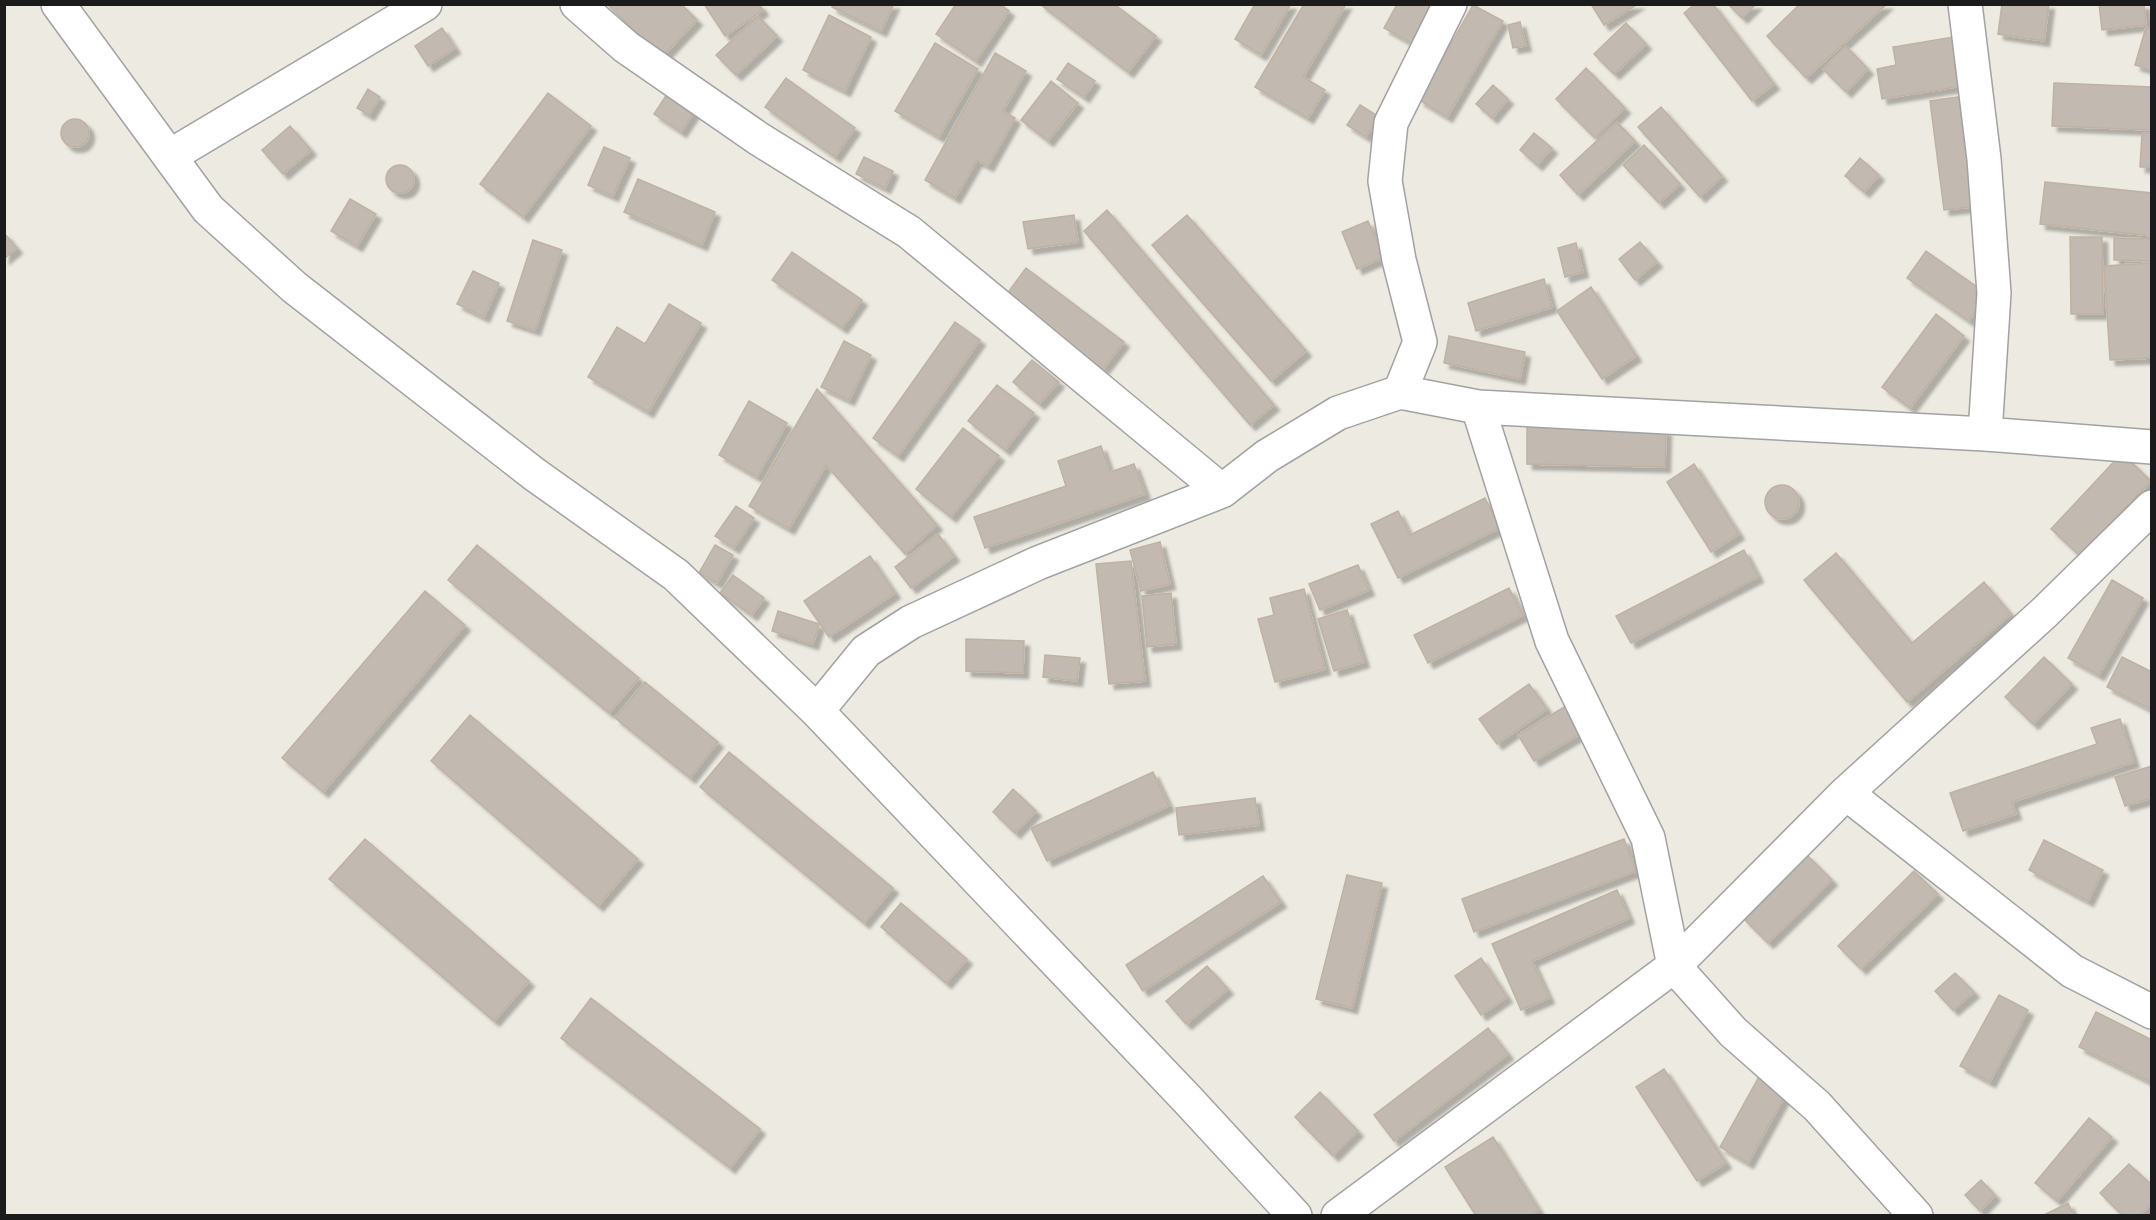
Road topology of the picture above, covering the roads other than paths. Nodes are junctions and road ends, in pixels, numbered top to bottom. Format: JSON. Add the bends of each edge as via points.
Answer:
{"nodes":[{"id":1,"x":58,"y":4,"type":"edge"},
{"id":2,"x":425,"y":4,"type":"edge"},
{"id":3,"x":577,"y":4,"type":"edge"},
{"id":4,"x":1450,"y":4,"type":"edge"},
{"id":5,"x":1965,"y":4,"type":"edge"},
{"id":6,"x":170,"y":156,"type":"junction"},
{"id":7,"x":1400,"y":392,"type":"junction"},
{"id":8,"x":1478,"y":407,"type":"junction"},
{"id":9,"x":1985,"y":434,"type":"junction"},
{"id":10,"x":2151,"y":447,"type":"edge"},
{"id":11,"x":1222,"y":492,"type":"junction"},
{"id":12,"x":2151,"y":507,"type":"edge"},
{"id":13,"x":817,"y":711,"type":"junction"},
{"id":14,"x":1846,"y":793,"type":"junction"},
{"id":15,"x":1674,"y":966,"type":"junction"},
{"id":16,"x":2151,"y":1012,"type":"edge"},
{"id":17,"x":1294,"y":1215,"type":"edge"},
{"id":18,"x":1338,"y":1215,"type":"edge"},
{"id":19,"x":1916,"y":1215,"type":"edge"}],
"edges":[{"from":1,"to":6,"type":"street"},
{"from":2,"to":6,"type":"street"},
{"from":3,"to":11,"type":"street","via":[[626,47],[740,126],[909,232]]},
{"from":4,"to":7,"type":"street","via":[[1390,123],[1385,181],[1399,260],[1420,342]]},
{"from":5,"to":9,"type":"street","via":[[1984,159],[1994,294]]},
{"from":6,"to":13,"type":"street","via":[[208,209],[294,287],[534,474],[676,575]]},
{"from":7,"to":8,"type":"street"},
{"from":7,"to":11,"type":"street","via":[[1338,413],[1267,456]]},
{"from":8,"to":9,"type":"street"},
{"from":8,"to":15,"type":"street","via":[[1552,641],[1648,838]]},
{"from":9,"to":10,"type":"street"},
{"from":11,"to":13,"type":"street","via":[[1038,563],[911,622],[866,651]]},
{"from":12,"to":14,"type":"street","via":[[2045,612]]},
{"from":13,"to":17,"type":"street"},
{"from":14,"to":15,"type":"street"},
{"from":14,"to":16,"type":"street","via":[[2072,971]]},
{"from":15,"to":18,"type":"street"},
{"from":15,"to":19,"type":"street","via":[[1733,1032],[1817,1106]]}]}
